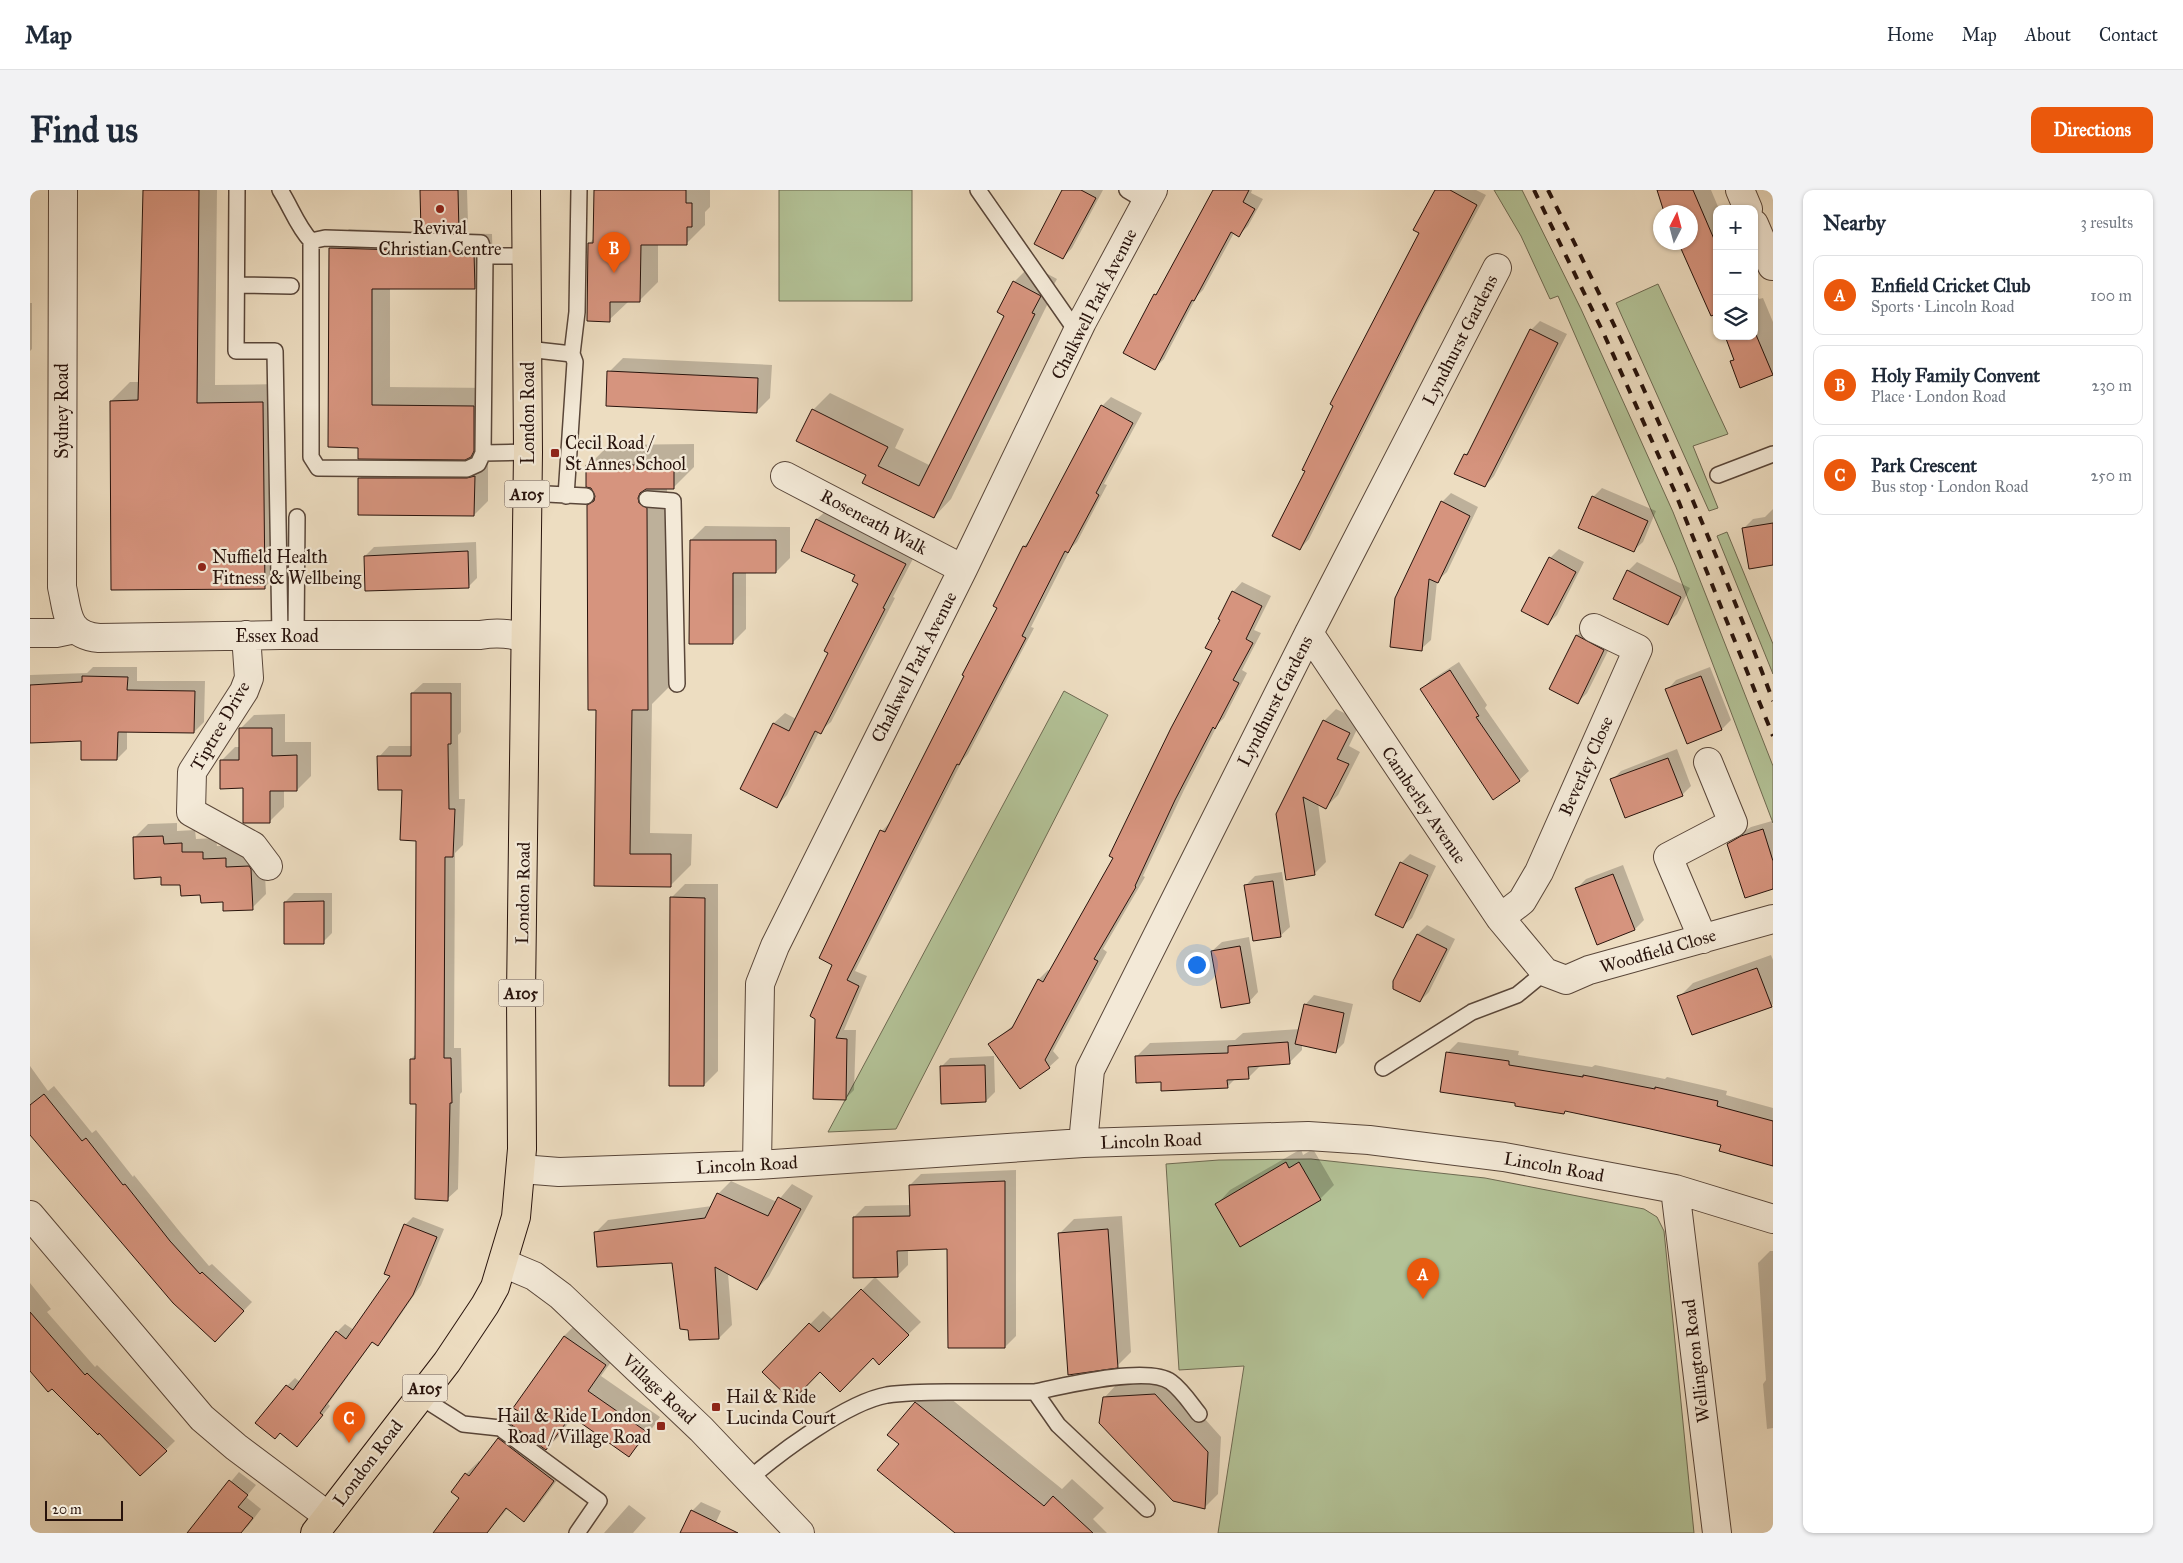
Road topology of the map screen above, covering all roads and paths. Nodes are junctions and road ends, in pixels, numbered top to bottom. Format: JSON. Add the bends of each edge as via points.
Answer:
{"nodes":[{"id":1,"x":63,"y":190,"type":"edge"},
{"id":2,"x":238,"y":190,"type":"edge"},
{"id":3,"x":280,"y":190,"type":"edge"},
{"id":4,"x":526,"y":190,"type":"edge"},
{"id":5,"x":579,"y":190,"type":"edge"},
{"id":6,"x":978,"y":190,"type":"edge"},
{"id":7,"x":1740,"y":190,"type":"edge"},
{"id":8,"x":1142,"y":194,"type":"edge"},
{"id":9,"x":1746,"y":205,"type":"edge"},
{"id":10,"x":1758,"y":233,"type":"edge"},
{"id":11,"x":311,"y":241,"type":"junction"},
{"id":12,"x":485,"y":256,"type":"junction"},
{"id":13,"x":527,"y":256,"type":"junction"},
{"id":14,"x":1772,"y":266,"type":"edge"},
{"id":15,"x":1497,"y":268,"type":"dead end"},
{"id":16,"x":237,"y":285,"type":"junction"},
{"id":17,"x":291,"y":286,"type":"dead end"},
{"id":18,"x":1077,"y":332,"type":"junction"},
{"id":19,"x":528,"y":349,"type":"junction"},
{"id":20,"x":572,"y":354,"type":"junction"},
{"id":21,"x":528,"y":452,"type":"junction"},
{"id":22,"x":484,"y":453,"type":"junction"},
{"id":23,"x":1773,"y":454,"type":"edge"},
{"id":24,"x":1718,"y":475,"type":"dead end"},
{"id":25,"x":785,"y":476,"type":"dead end"},
{"id":26,"x":527,"y":493,"type":"junction"},
{"id":27,"x":566,"y":496,"type":"junction"},
{"id":28,"x":586,"y":496,"type":"dead end"},
{"id":29,"x":647,"y":499,"type":"dead end"},
{"id":30,"x":297,"y":517,"type":"dead end"},
{"id":31,"x":963,"y":569,"type":"junction"},
{"id":32,"x":1594,"y":628,"type":"dead end"},
{"id":33,"x":75,"y":629,"type":"junction"},
{"id":34,"x":30,"y":633,"type":"edge"},
{"id":35,"x":1308,"y":633,"type":"junction"},
{"id":36,"x":246,"y":635,"type":"junction"},
{"id":37,"x":288,"y":635,"type":"junction"},
{"id":38,"x":525,"y":638,"type":"junction"},
{"id":39,"x":677,"y":684,"type":"dead end"},
{"id":40,"x":1708,"y":762,"type":"dead end"},
{"id":41,"x":268,"y":866,"type":"dead end"},
{"id":42,"x":1500,"y":918,"type":"junction"},
{"id":43,"x":1773,"y":919,"type":"edge"},
{"id":44,"x":1703,"y":939,"type":"junction"},
{"id":45,"x":1545,"y":972,"type":"junction"},
{"id":46,"x":1383,"y":1068,"type":"dead end"},
{"id":47,"x":1083,"y":1143,"type":"junction"},
{"id":48,"x":758,"y":1165,"type":"junction"},
{"id":49,"x":521,"y":1169,"type":"junction"},
{"id":50,"x":1675,"y":1189,"type":"junction"},
{"id":51,"x":30,"y":1215,"type":"edge"},
{"id":52,"x":1773,"y":1219,"type":"edge"},
{"id":53,"x":503,"y":1262,"type":"junction"},
{"id":54,"x":1035,"y":1392,"type":"junction"},
{"id":55,"x":419,"y":1396,"type":"junction"},
{"id":56,"x":1199,"y":1414,"type":"dead end"},
{"id":57,"x":748,"y":1480,"type":"junction"},
{"id":58,"x":1147,"y":1509,"type":"dead end"},
{"id":59,"x":321,"y":1524,"type":"edge"},
{"id":60,"x":577,"y":1533,"type":"edge"},
{"id":61,"x":800,"y":1533,"type":"edge"},
{"id":62,"x":1717,"y":1533,"type":"edge"}],
"edges":[{"from":1,"to":33,"type":"street","name":"Sydney Road","via":[[62,587],[68,616]]},
{"from":2,"to":16,"type":"lane"},
{"from":3,"to":11,"type":"lane","via":[[300,229]]},
{"from":4,"to":13,"type":"main road","name":"London Road","number":"A105"},
{"from":5,"to":20,"type":"lane","via":[[577,312]]},
{"from":6,"to":18,"type":"lane"},
{"from":7,"to":9,"type":"street"},
{"from":8,"to":18,"type":"street","name":"Chalkwell Park Avenue"},
{"from":10,"to":14,"type":"street"},
{"from":11,"to":12,"type":"lane","via":[[325,238],[481,243]]},
{"from":11,"to":22,"type":"lane","via":[[311,456],[318,468],[467,469],[478,464]]},
{"from":12,"to":13,"type":"lane"},
{"from":12,"to":22,"type":"lane"},
{"from":13,"to":19,"type":"main road","name":"London Road","number":"A105"},
{"from":15,"to":35,"type":"street","name":"Lyndhurst Gardens"},
{"from":16,"to":17,"type":"lane"},
{"from":16,"to":37,"type":"lane","via":[[236,351],[275,351]]},
{"from":18,"to":31,"type":"street","name":"Chalkwell Park Avenue"},
{"from":19,"to":20,"type":"lane"},
{"from":19,"to":21,"type":"main road","name":"London Road","number":"A105"},
{"from":20,"to":27,"type":"lane","via":[[575,362]]},
{"from":21,"to":22,"type":"lane"},
{"from":21,"to":26,"type":"main road","name":"London Road","number":"A105"},
{"from":23,"to":24,"type":"lane"},
{"from":25,"to":31,"type":"street","name":"Roseneath Walk"},
{"from":26,"to":27,"type":"lane"},
{"from":26,"to":38,"type":"main road","name":"London Road","number":"A105"},
{"from":27,"to":28,"type":"lane"},
{"from":29,"to":39,"type":"lane","via":[[673,501]]},
{"from":30,"to":37,"type":"lane"},
{"from":31,"to":48,"type":"street","name":"Chalkwell Park Avenue","via":[[775,946],[760,984]]},
{"from":32,"to":42,"type":"street","name":"Beverley Close","via":[[1638,649],[1538,872],[1522,901]]},
{"from":33,"to":34,"type":"street"},
{"from":33,"to":36,"type":"street","name":"Essex Road","via":[[99,638]]},
{"from":35,"to":42,"type":"street","name":"Camberley Avenue"},
{"from":35,"to":47,"type":"street","name":"Lyndhurst Gardens","via":[[1090,1070]]},
{"from":36,"to":37,"type":"street","name":"Essex Road"},
{"from":36,"to":41,"type":"street","name":"Tiptree Drive","via":[[249,678],[192,772],[192,812],[253,846]]},
{"from":37,"to":38,"type":"street","name":"Essex Road","via":[[503,633]]},
{"from":38,"to":49,"type":"main road","name":"London Road","number":"A105"},
{"from":40,"to":44,"type":"street","via":[[1733,823],[1668,857]]},
{"from":42,"to":45,"type":"street","name":"Camberley Avenue"},
{"from":43,"to":44,"type":"street","name":"Woodfield Close"},
{"from":44,"to":45,"type":"street","name":"Woodfield Close","via":[[1589,970],[1566,980]]},
{"from":45,"to":46,"type":"lane","via":[[1517,995],[1472,1012]]},
{"from":47,"to":48,"type":"street","name":"Lincoln Road"},
{"from":47,"to":50,"type":"street","name":"Lincoln Road","via":[[1308,1136],[1369,1140],[1504,1157]]},
{"from":48,"to":49,"type":"street","name":"Lincoln Road","via":[[559,1172]]},
{"from":49,"to":53,"type":"main road","name":"London Road","number":"A105","via":[[516,1217]]},
{"from":50,"to":52,"type":"street","name":"Lincoln Road"},
{"from":50,"to":62,"type":"street","name":"Wellington Road"},
{"from":51,"to":59,"type":"street","via":[[202,1418]]},
{"from":53,"to":55,"type":"main road","name":"London Road","number":"A105","via":[[485,1305]]},
{"from":53,"to":57,"type":"street","name":"Village Road","via":[[534,1276],[561,1296],[701,1429]]},
{"from":54,"to":56,"type":"lane","via":[[1075,1382],[1146,1375],[1171,1382]]},
{"from":54,"to":57,"type":"lane","via":[[885,1395],[824,1425],[774,1457]]},
{"from":54,"to":58,"type":"lane","via":[[1058,1425]]},
{"from":55,"to":59,"type":"main road","name":"London Road","number":"A105"},
{"from":55,"to":60,"type":"lane","via":[[463,1424],[500,1428],[599,1501]]},
{"from":57,"to":61,"type":"street","name":"Village Road"}]}
